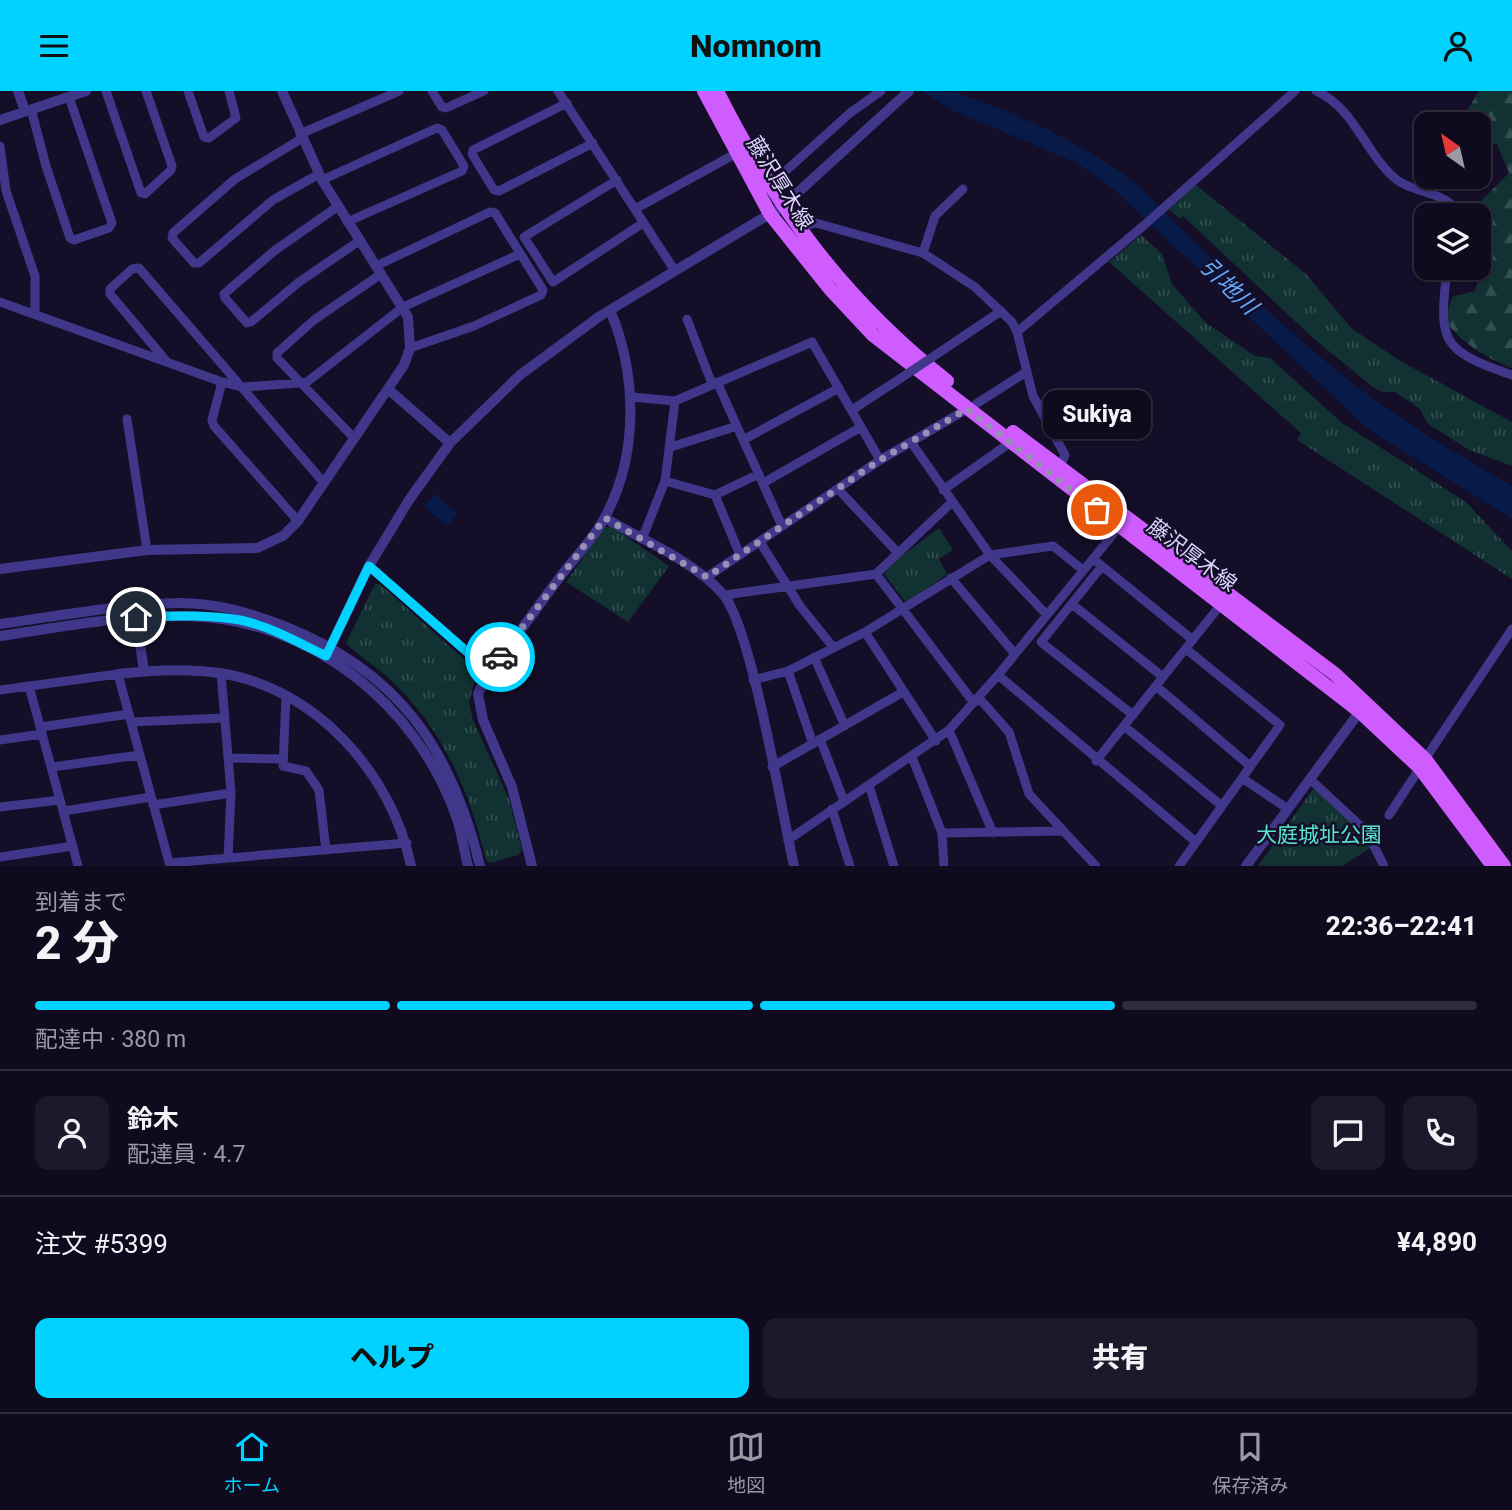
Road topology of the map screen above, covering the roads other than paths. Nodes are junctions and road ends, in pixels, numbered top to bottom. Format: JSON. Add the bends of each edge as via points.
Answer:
{"nodes":[{"id":1,"x":18,"y":91,"type":"edge"},
{"id":2,"x":86,"y":91,"type":"edge"},
{"id":3,"x":106,"y":91,"type":"edge"},
{"id":4,"x":146,"y":91,"type":"edge"},
{"id":5,"x":188,"y":91,"type":"edge"},
{"id":6,"x":229,"y":91,"type":"edge"},
{"id":7,"x":282,"y":91,"type":"edge"},
{"id":8,"x":399,"y":91,"type":"edge"},
{"id":9,"x":432,"y":91,"type":"edge"},
{"id":10,"x":484,"y":91,"type":"edge"},
{"id":11,"x":558,"y":91,"type":"edge"},
{"id":12,"x":704,"y":91,"type":"edge"},
{"id":13,"x":717,"y":91,"type":"edge"},
{"id":14,"x":881,"y":91,"type":"edge"},
{"id":15,"x":907,"y":91,"type":"edge"},
{"id":16,"x":1295,"y":91,"type":"edge"},
{"id":17,"x":1316,"y":91,"type":"edge"},
{"id":18,"x":69,"y":97,"type":"junction"},
{"id":19,"x":567,"y":103,"type":"junction"},
{"id":20,"x":28,"y":110,"type":"junction"},
{"id":21,"x":0,"y":120,"type":"edge"},
{"id":22,"x":300,"y":137,"type":"junction"},
{"id":23,"x":593,"y":143,"type":"junction"},
{"id":24,"x":0,"y":146,"type":"edge"},
{"id":25,"x":736,"y":154,"type":"junction"},
{"id":26,"x":321,"y":177,"type":"junction"},
{"id":27,"x":617,"y":180,"type":"junction"},
{"id":28,"x":769,"y":186,"type":"junction"},
{"id":29,"x":964,"y":189,"type":"dead end"},
{"id":30,"x":1450,"y":203,"type":"edge"},
{"id":31,"x":338,"y":207,"type":"junction"},
{"id":32,"x":635,"y":209,"type":"junction"},
{"id":33,"x":776,"y":210,"type":"junction"},
{"id":34,"x":347,"y":222,"type":"junction"},
{"id":35,"x":643,"y":223,"type":"junction"},
{"id":36,"x":797,"y":227,"type":"junction"},
{"id":37,"x":359,"y":241,"type":"junction"},
{"id":38,"x":923,"y":253,"type":"junction"},
{"id":39,"x":520,"y":254,"type":"junction"},
{"id":40,"x":378,"y":270,"type":"junction"},
{"id":41,"x":675,"y":271,"type":"junction"},
{"id":42,"x":1446,"y":280,"type":"edge"},
{"id":43,"x":0,"y":302,"type":"edge"},
{"id":44,"x":403,"y":307,"type":"junction"},
{"id":45,"x":610,"y":310,"type":"junction"},
{"id":46,"x":1001,"y":311,"type":"junction"},
{"id":47,"x":35,"y":313,"type":"junction"},
{"id":48,"x":687,"y":319,"type":"dead end"},
{"id":49,"x":1017,"y":332,"type":"junction"},
{"id":50,"x":410,"y":348,"type":"junction"},
{"id":51,"x":168,"y":362,"type":"junction"},
{"id":52,"x":1026,"y":372,"type":"junction"},
{"id":53,"x":1512,"y":375,"type":"edge"},
{"id":54,"x":222,"y":382,"type":"junction"},
{"id":55,"x":300,"y":383,"type":"junction"},
{"id":56,"x":715,"y":383,"type":"junction"},
{"id":57,"x":243,"y":387,"type":"junction"},
{"id":58,"x":839,"y":388,"type":"junction"},
{"id":59,"x":388,"y":389,"type":"junction"},
{"id":60,"x":631,"y":397,"type":"junction"},
{"id":61,"x":675,"y":401,"type":"junction"},
{"id":62,"x":971,"y":406,"type":"junction"},
{"id":63,"x":852,"y":410,"type":"junction"},
{"id":64,"x":127,"y":419,"type":"dead end"},
{"id":65,"x":737,"y":426,"type":"junction"},
{"id":66,"x":862,"y":427,"type":"junction"},
{"id":67,"x":354,"y":437,"type":"junction"},
{"id":68,"x":743,"y":440,"type":"junction"},
{"id":69,"x":911,"y":442,"type":"junction"},
{"id":70,"x":1011,"y":442,"type":"junction"},
{"id":71,"x":450,"y":443,"type":"junction"},
{"id":72,"x":671,"y":447,"type":"junction"},
{"id":73,"x":880,"y":460,"type":"junction"},
{"id":74,"x":1057,"y":472,"type":"junction"},
{"id":75,"x":761,"y":478,"type":"junction"},
{"id":76,"x":665,"y":481,"type":"junction"},
{"id":77,"x":324,"y":483,"type":"junction"},
{"id":78,"x":838,"y":489,"type":"junction"},
{"id":79,"x":943,"y":491,"type":"junction"},
{"id":80,"x":715,"y":495,"type":"junction"},
{"id":81,"x":951,"y":503,"type":"junction"},
{"id":82,"x":605,"y":518,"type":"junction"},
{"id":83,"x":298,"y":521,"type":"junction"},
{"id":84,"x":782,"y":526,"type":"junction"},
{"id":85,"x":1119,"y":527,"type":"junction"},
{"id":86,"x":642,"y":540,"type":"junction"},
{"id":87,"x":760,"y":542,"type":"junction"},
{"id":88,"x":147,"y":550,"type":"junction"},
{"id":89,"x":898,"y":553,"type":"junction"},
{"id":90,"x":740,"y":555,"type":"junction"},
{"id":91,"x":990,"y":555,"type":"junction"},
{"id":92,"x":1093,"y":559,"type":"junction"},
{"id":93,"x":369,"y":566,"type":"junction"},
{"id":94,"x":1102,"y":566,"type":"junction"},
{"id":95,"x":0,"y":569,"type":"edge"},
{"id":96,"x":1083,"y":570,"type":"junction"},
{"id":97,"x":876,"y":574,"type":"junction"},
{"id":98,"x":707,"y":577,"type":"junction"},
{"id":99,"x":951,"y":578,"type":"junction"},
{"id":100,"x":787,"y":585,"type":"junction"},
{"id":101,"x":725,"y":595,"type":"junction"},
{"id":102,"x":1222,"y":603,"type":"junction"},
{"id":103,"x":1072,"y":604,"type":"junction"},
{"id":104,"x":904,"y":609,"type":"junction"},
{"id":105,"x":1047,"y":615,"type":"junction"},
{"id":106,"x":136,"y":617,"type":"junction"},
{"id":107,"x":0,"y":624,"type":"edge"},
{"id":108,"x":1512,"y":629,"type":"edge"},
{"id":109,"x":865,"y":632,"type":"junction"},
{"id":110,"x":0,"y":636,"type":"edge"},
{"id":111,"x":1192,"y":640,"type":"junction"},
{"id":112,"x":832,"y":647,"type":"junction"},
{"id":113,"x":1185,"y":649,"type":"junction"},
{"id":114,"x":328,"y":652,"type":"junction"},
{"id":115,"x":1015,"y":654,"type":"junction"},
{"id":116,"x":814,"y":657,"type":"junction"},
{"id":117,"x":144,"y":671,"type":"junction"},
{"id":118,"x":489,"y":671,"type":"junction"},
{"id":119,"x":788,"y":671,"type":"junction"},
{"id":120,"x":221,"y":673,"type":"junction"},
{"id":121,"x":118,"y":674,"type":"junction"},
{"id":122,"x":998,"y":675,"type":"junction"},
{"id":123,"x":1163,"y":677,"type":"junction"},
{"id":124,"x":753,"y":680,"type":"junction"},
{"id":125,"x":29,"y":686,"type":"junction"},
{"id":126,"x":1156,"y":686,"type":"junction"},
{"id":127,"x":0,"y":690,"type":"edge"},
{"id":128,"x":904,"y":692,"type":"junction"},
{"id":129,"x":286,"y":696,"type":"junction"},
{"id":130,"x":976,"y":700,"type":"junction"},
{"id":131,"x":1363,"y":706,"type":"junction"},
{"id":132,"x":1133,"y":715,"type":"junction"},
{"id":133,"x":130,"y":718,"type":"junction"},
{"id":134,"x":224,"y":718,"type":"junction"},
{"id":135,"x":845,"y":726,"type":"junction"},
{"id":136,"x":1124,"y":726,"type":"junction"},
{"id":137,"x":42,"y":730,"type":"junction"},
{"id":138,"x":949,"y":730,"type":"junction"},
{"id":139,"x":0,"y":740,"type":"edge"},
{"id":140,"x":936,"y":741,"type":"junction"},
{"id":141,"x":816,"y":742,"type":"junction"},
{"id":142,"x":140,"y":755,"type":"junction"},
{"id":143,"x":912,"y":757,"type":"junction"},
{"id":144,"x":228,"y":758,"type":"junction"},
{"id":145,"x":283,"y":759,"type":"junction"},
{"id":146,"x":1096,"y":761,"type":"junction"},
{"id":147,"x":1423,"y":764,"type":"junction"},
{"id":148,"x":1250,"y":766,"type":"junction"},
{"id":149,"x":52,"y":767,"type":"junction"},
{"id":150,"x":772,"y":767,"type":"junction"},
{"id":151,"x":1241,"y":778,"type":"junction"},
{"id":152,"x":1310,"y":779,"type":"junction"},
{"id":153,"x":869,"y":785,"type":"junction"},
{"id":154,"x":231,"y":793,"type":"junction"},
{"id":155,"x":60,"y":800,"type":"junction"},
{"id":156,"x":152,"y":801,"type":"junction"},
{"id":157,"x":844,"y":801,"type":"junction"},
{"id":158,"x":1222,"y":806,"type":"junction"},
{"id":159,"x":0,"y":807,"type":"edge"},
{"id":160,"x":832,"y":809,"type":"junction"},
{"id":161,"x":1288,"y":809,"type":"junction"},
{"id":162,"x":64,"y":811,"type":"junction"},
{"id":163,"x":1389,"y":815,"type":"dead end"},
{"id":164,"x":1062,"y":831,"type":"junction"},
{"id":165,"x":942,"y":833,"type":"junction"},
{"id":166,"x":993,"y":833,"type":"junction"},
{"id":167,"x":788,"y":839,"type":"junction"},
{"id":168,"x":1196,"y":842,"type":"junction"},
{"id":169,"x":407,"y":843,"type":"junction"},
{"id":170,"x":73,"y":846,"type":"junction"},
{"id":171,"x":326,"y":850,"type":"junction"},
{"id":172,"x":0,"y":857,"type":"edge"},
{"id":173,"x":229,"y":858,"type":"junction"},
{"id":174,"x":170,"y":865,"type":"edge"},
{"id":175,"x":78,"y":866,"type":"edge"},
{"id":176,"x":411,"y":866,"type":"edge"},
{"id":177,"x":468,"y":866,"type":"edge"},
{"id":178,"x":480,"y":866,"type":"edge"},
{"id":179,"x":530,"y":866,"type":"edge"},
{"id":180,"x":794,"y":866,"type":"edge"},
{"id":181,"x":850,"y":866,"type":"edge"},
{"id":182,"x":894,"y":866,"type":"edge"},
{"id":183,"x":944,"y":866,"type":"edge"},
{"id":184,"x":1096,"y":866,"type":"edge"},
{"id":185,"x":1179,"y":866,"type":"edge"},
{"id":186,"x":1246,"y":866,"type":"edge"},
{"id":187,"x":1384,"y":866,"type":"edge"},
{"id":188,"x":1493,"y":866,"type":"edge"},
{"id":189,"x":1504,"y":866,"type":"edge"}],
"edges":[{"from":1,"to":20,"type":"street"},
{"from":2,"to":18,"type":"street"},
{"from":3,"to":4,"type":"street","via":[[145,194],[172,166]]},
{"from":5,"to":6,"type":"street","via":[[204,137],[209,138],[236,118]]},
{"from":7,"to":22,"type":"street"},
{"from":8,"to":22,"type":"street"},
{"from":9,"to":10,"type":"street","via":[[446,108]]},
{"from":11,"to":19,"type":"street"},
{"from":12,"to":25,"type":"main road","name":"藤沢厚木線"},
{"from":13,"to":28,"type":"main road","name":"藤沢厚木線"},
{"from":14,"to":28,"type":"street"},
{"from":15,"to":33,"type":"street"},
{"from":16,"to":49,"type":"street"},
{"from":17,"to":30,"type":"street","via":[[1344,110],[1398,180]]},
{"from":18,"to":20,"type":"street"},
{"from":18,"to":20,"type":"street","via":[[112,223],[74,240]]},
{"from":19,"to":23,"type":"street"},
{"from":19,"to":23,"type":"street","via":[[473,150],[494,190]]},
{"from":20,"to":21,"type":"street"},
{"from":22,"to":26,"type":"street"},
{"from":22,"to":26,"type":"street","via":[[235,179],[172,238],[199,263],[273,200]]},
{"from":23,"to":27,"type":"street"},
{"from":24,"to":47,"type":"street","via":[[6,191],[35,276]]},
{"from":25,"to":32,"type":"street"},
{"from":25,"to":33,"type":"main road","name":"藤沢厚木線"},
{"from":26,"to":31,"type":"street"},
{"from":26,"to":34,"type":"street","via":[[438,128],[464,166],[462,171]]},
{"from":27,"to":32,"type":"street"},
{"from":27,"to":35,"type":"street","via":[[524,237],[553,282]]},
{"from":28,"to":33,"type":"main road","name":"藤沢厚木線"},
{"from":29,"to":38,"type":"street","via":[[934,216]]},
{"from":31,"to":34,"type":"street"},
{"from":31,"to":37,"type":"street","via":[[274,251],[224,294],[225,298],[251,322]]},
{"from":32,"to":35,"type":"street"},
{"from":33,"to":36,"type":"main road","name":"藤沢厚木線"},
{"from":33,"to":41,"type":"street"},
{"from":33,"to":62,"type":"main road","name":"藤沢厚木線","via":[[830,289],[873,335]]},
{"from":34,"to":37,"type":"street"},
{"from":35,"to":41,"type":"street"},
{"from":36,"to":38,"type":"street","via":[[816,223]]},
{"from":36,"to":62,"type":"main road","name":"藤沢厚木線","via":[[881,326]]},
{"from":37,"to":40,"type":"street"},
{"from":38,"to":46,"type":"street","via":[[967,280]]},
{"from":39,"to":40,"type":"street","via":[[490,212]]},
{"from":39,"to":44,"type":"street"},
{"from":39,"to":50,"type":"street","via":[[541,295],[474,326]]},
{"from":40,"to":44,"type":"street"},
{"from":40,"to":55,"type":"street","via":[[277,353]]},
{"from":41,"to":45,"type":"street"},
{"from":42,"to":53,"type":"street","via":[[1442,314],[1446,336],[1472,359]]},
{"from":43,"to":47,"type":"street"},
{"from":44,"to":50,"type":"street","via":[[411,331]]},
{"from":44,"to":55,"type":"street"},
{"from":45,"to":60,"type":"street","via":[[629,367]]},
{"from":45,"to":71,"type":"street","via":[[520,375]]},
{"from":46,"to":49,"type":"street"},
{"from":46,"to":63,"type":"street","bridge":true},
{"from":47,"to":51,"type":"street"},
{"from":48,"to":56,"type":"street"},
{"from":49,"to":52,"type":"street"},
{"from":50,"to":59,"type":"street"},
{"from":51,"to":54,"type":"street"},
{"from":51,"to":57,"type":"street","via":[[110,294],[132,269],[139,268]]},
{"from":52,"to":62,"type":"street"},
{"from":52,"to":74,"type":"street","via":[[1038,410],[1065,455]]},
{"from":54,"to":57,"type":"street"},
{"from":54,"to":83,"type":"street","via":[[214,426]]},
{"from":55,"to":57,"type":"street"},
{"from":55,"to":67,"type":"street"},
{"from":56,"to":58,"type":"street","via":[[812,342]]},
{"from":56,"to":61,"type":"street"},
{"from":56,"to":65,"type":"street"},
{"from":57,"to":77,"type":"street"},
{"from":58,"to":63,"type":"street"},
{"from":58,"to":68,"type":"street"},
{"from":59,"to":67,"type":"street"},
{"from":59,"to":71,"type":"street"},
{"from":60,"to":61,"type":"street"},
{"from":60,"to":82,"type":"street","via":[[623,464]]},
{"from":61,"to":72,"type":"street"},
{"from":62,"to":69,"type":"street"},
{"from":62,"to":70,"type":"main road","name":"藤沢厚木線"},
{"from":62,"to":74,"type":"main road","name":"藤沢厚木線"},
{"from":63,"to":66,"type":"street"},
{"from":64,"to":88,"type":"street"},
{"from":65,"to":68,"type":"street"},
{"from":65,"to":72,"type":"street"},
{"from":66,"to":73,"type":"street"},
{"from":66,"to":75,"type":"street"},
{"from":67,"to":77,"type":"street"},
{"from":68,"to":75,"type":"street"},
{"from":69,"to":73,"type":"street"},
{"from":69,"to":79,"type":"street"},
{"from":70,"to":74,"type":"main road","name":"藤沢厚木線"},
{"from":70,"to":79,"type":"street"},
{"from":71,"to":93,"type":"street"},
{"from":72,"to":76,"type":"street"},
{"from":73,"to":78,"type":"street"},
{"from":74,"to":85,"type":"main road","name":"藤沢厚木線"},
{"from":74,"to":131,"type":"main road","name":"藤沢厚木線","via":[[1335,674]]},
{"from":75,"to":80,"type":"street"},
{"from":75,"to":84,"type":"street"},
{"from":76,"to":80,"type":"street"},
{"from":76,"to":86,"type":"street"},
{"from":77,"to":83,"type":"street"},
{"from":78,"to":84,"type":"street"},
{"from":78,"to":89,"type":"street"},
{"from":79,"to":81,"type":"street"},
{"from":80,"to":90,"type":"street"},
{"from":81,"to":89,"type":"street"},
{"from":81,"to":91,"type":"street"},
{"from":82,"to":86,"type":"street"},
{"from":82,"to":118,"type":"street"},
{"from":83,"to":88,"type":"street","via":[[283,536],[257,548]]},
{"from":84,"to":87,"type":"street"},
{"from":85,"to":92,"type":"street"},
{"from":85,"to":102,"type":"main road","name":"藤沢厚木線"},
{"from":86,"to":98,"type":"street"},
{"from":87,"to":90,"type":"street"},
{"from":87,"to":100,"type":"street"},
{"from":88,"to":95,"type":"street"},
{"from":89,"to":97,"type":"street"},
{"from":90,"to":98,"type":"street"},
{"from":91,"to":96,"type":"street","via":[[1053,546]]},
{"from":91,"to":99,"type":"street"},
{"from":91,"to":105,"type":"street"},
{"from":92,"to":94,"type":"street"},
{"from":92,"to":96,"type":"street"},
{"from":93,"to":114,"type":"street"},
{"from":93,"to":118,"type":"street"},
{"from":94,"to":103,"type":"street"},
{"from":94,"to":111,"type":"street"},
{"from":96,"to":105,"type":"street"},
{"from":97,"to":100,"type":"street"},
{"from":97,"to":104,"type":"street"},
{"from":98,"to":101,"type":"street"},
{"from":99,"to":104,"type":"street"},
{"from":99,"to":115,"type":"street"},
{"from":100,"to":101,"type":"street"},
{"from":100,"to":112,"type":"street"},
{"from":101,"to":124,"type":"street","via":[[734,611]]},
{"from":102,"to":111,"type":"street"},
{"from":102,"to":131,"type":"main road","name":"藤沢厚木線"},
{"from":103,"to":123,"type":"street"},
{"from":103,"to":132,"type":"street","via":[[1041,642]]},
{"from":104,"to":109,"type":"street"},
{"from":104,"to":130,"type":"street"},
{"from":105,"to":115,"type":"street"},
{"from":106,"to":110,"type":"street"},
{"from":106,"to":114,"type":"street","via":[[241,621]]},
{"from":106,"to":117,"type":"street"},
{"from":107,"to":114,"type":"street","via":[[182,603],[245,610]]},
{"from":108,"to":147,"type":"street"},
{"from":109,"to":112,"type":"street"},
{"from":109,"to":128,"type":"street"},
{"from":111,"to":113,"type":"street"},
{"from":112,"to":116,"type":"street"},
{"from":113,"to":123,"type":"street"},
{"from":113,"to":148,"type":"street","via":[[1280,725]]},
{"from":114,"to":177,"type":"street","via":[[376,692],[410,730],[457,819]]},
{"from":114,"to":178,"type":"street","via":[[362,667],[420,725],[447,768],[467,815]]},
{"from":115,"to":122,"type":"street"},
{"from":116,"to":119,"type":"street"},
{"from":116,"to":135,"type":"street"},
{"from":117,"to":120,"type":"street"},
{"from":117,"to":121,"type":"street"},
{"from":118,"to":179,"type":"street","via":[[478,694],[483,720],[512,787]]},
{"from":119,"to":124,"type":"street"},
{"from":119,"to":141,"type":"street"},
{"from":120,"to":129,"type":"street"},
{"from":120,"to":134,"type":"street"},
{"from":121,"to":125,"type":"street"},
{"from":121,"to":133,"type":"street"},
{"from":122,"to":130,"type":"street"},
{"from":122,"to":146,"type":"street"},
{"from":123,"to":126,"type":"street"},
{"from":124,"to":150,"type":"street"},
{"from":125,"to":127,"type":"street"},
{"from":125,"to":137,"type":"street"},
{"from":126,"to":132,"type":"street"},
{"from":126,"to":148,"type":"street"},
{"from":128,"to":135,"type":"street"},
{"from":128,"to":140,"type":"street"},
{"from":129,"to":145,"type":"street"},
{"from":129,"to":169,"type":"street","via":[[340,734],[387,800]]},
{"from":130,"to":138,"type":"street"},
{"from":130,"to":164,"type":"street","via":[[1009,732],[1029,794]]},
{"from":131,"to":147,"type":"main road","name":"藤沢厚木線"},
{"from":131,"to":152,"type":"street"},
{"from":132,"to":136,"type":"street"},
{"from":133,"to":134,"type":"street"},
{"from":133,"to":137,"type":"street"},
{"from":133,"to":142,"type":"street"},
{"from":134,"to":144,"type":"street"},
{"from":135,"to":141,"type":"street"},
{"from":136,"to":146,"type":"street"},
{"from":136,"to":158,"type":"street"},
{"from":137,"to":139,"type":"street"},
{"from":137,"to":149,"type":"street"},
{"from":138,"to":140,"type":"street"},
{"from":138,"to":166,"type":"street"},
{"from":140,"to":143,"type":"street"},
{"from":141,"to":150,"type":"street"},
{"from":141,"to":157,"type":"street"},
{"from":142,"to":149,"type":"street"},
{"from":142,"to":156,"type":"street"},
{"from":143,"to":153,"type":"street"},
{"from":143,"to":165,"type":"street"},
{"from":144,"to":145,"type":"street"},
{"from":144,"to":154,"type":"street"},
{"from":145,"to":171,"type":"street","via":[[283,766],[306,771],[319,790]]},
{"from":146,"to":168,"type":"street"},
{"from":147,"to":163,"type":"street"},
{"from":147,"to":188,"type":"main road","name":"藤沢厚木線"},
{"from":147,"to":189,"type":"main road","name":"藤沢厚木線","via":[[1451,789]]},
{"from":148,"to":151,"type":"street"},
{"from":149,"to":155,"type":"street"},
{"from":150,"to":167,"type":"street"},
{"from":151,"to":158,"type":"street"},
{"from":151,"to":161,"type":"street"},
{"from":152,"to":161,"type":"street"},
{"from":152,"to":187,"type":"street","via":[[1367,832]]},
{"from":153,"to":157,"type":"street"},
{"from":153,"to":182,"type":"street"},
{"from":154,"to":156,"type":"street"},
{"from":154,"to":173,"type":"street"},
{"from":155,"to":159,"type":"street"},
{"from":155,"to":162,"type":"street"},
{"from":156,"to":162,"type":"street"},
{"from":156,"to":174,"type":"street"},
{"from":157,"to":160,"type":"street"},
{"from":158,"to":168,"type":"street"},
{"from":160,"to":167,"type":"street"},
{"from":160,"to":181,"type":"street"},
{"from":161,"to":186,"type":"street"},
{"from":162,"to":170,"type":"street"},
{"from":164,"to":166,"type":"street"},
{"from":164,"to":184,"type":"street"},
{"from":165,"to":166,"type":"street"},
{"from":165,"to":183,"type":"street"},
{"from":167,"to":180,"type":"street"},
{"from":168,"to":185,"type":"street"},
{"from":169,"to":171,"type":"street"},
{"from":169,"to":176,"type":"street"},
{"from":170,"to":172,"type":"street"},
{"from":170,"to":175,"type":"street"},
{"from":171,"to":173,"type":"street"},
{"from":173,"to":174,"type":"street"}]}
